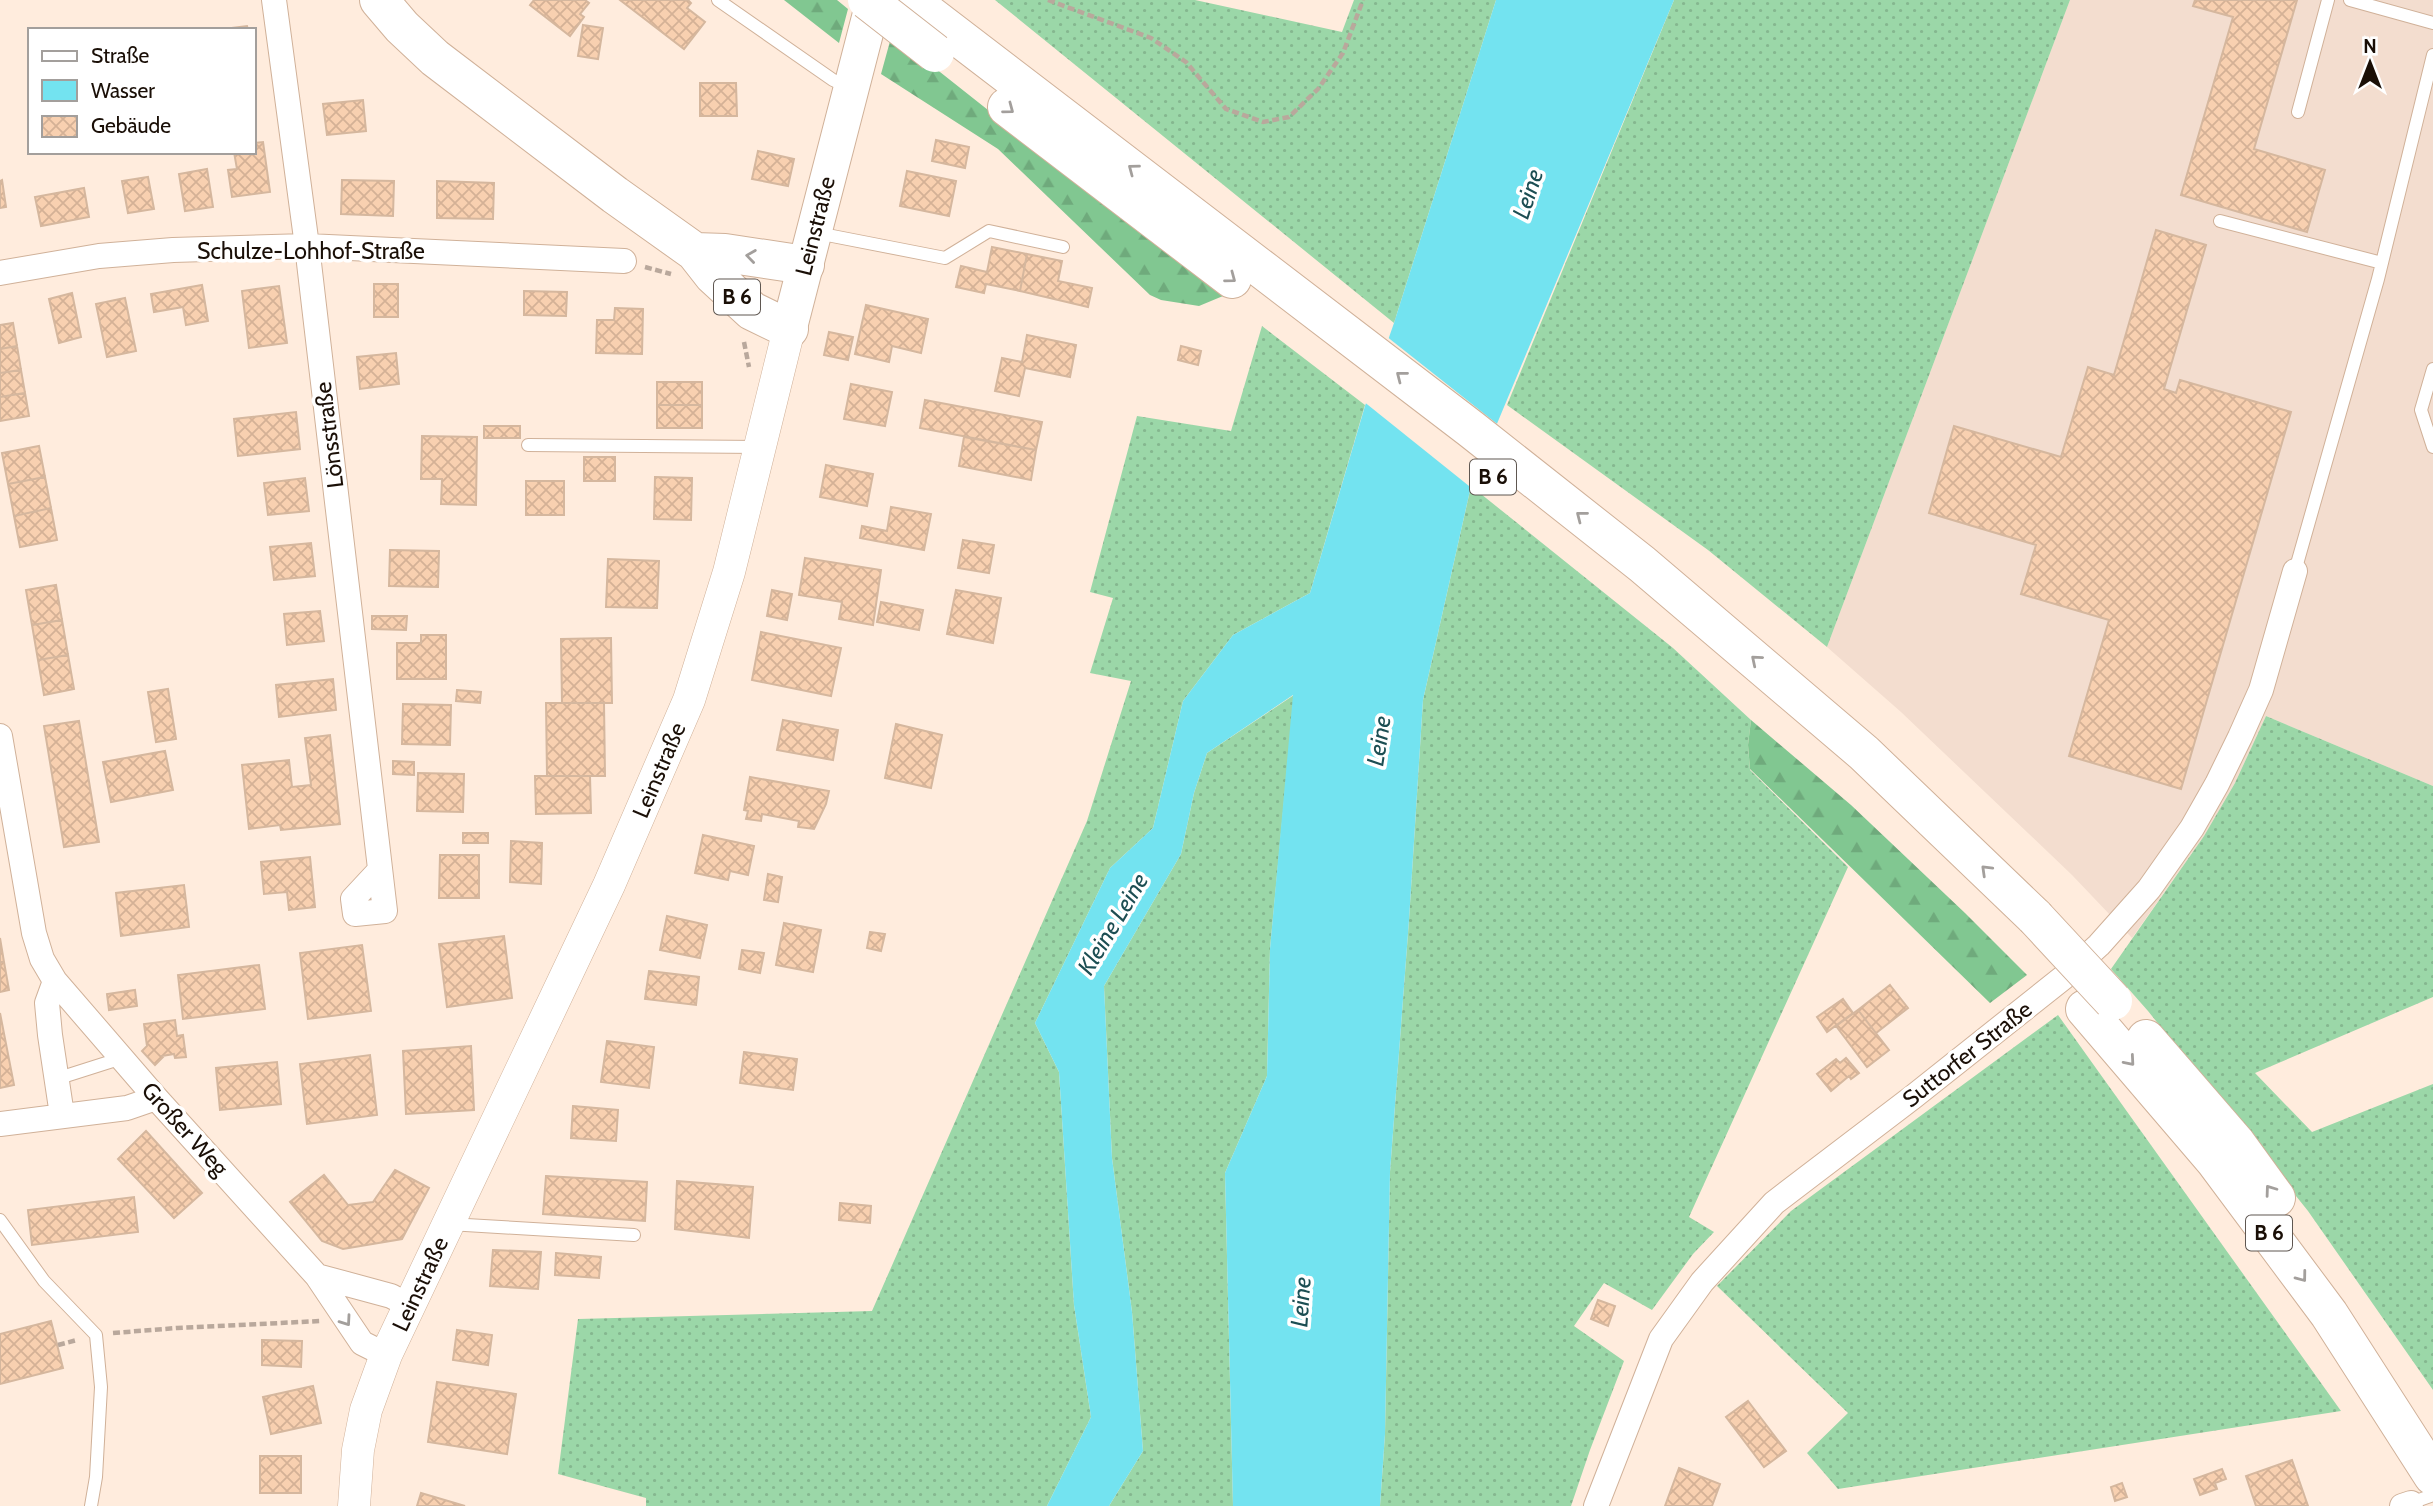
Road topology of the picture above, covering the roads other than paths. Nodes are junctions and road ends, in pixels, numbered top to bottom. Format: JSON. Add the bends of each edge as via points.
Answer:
{"nodes":[{"id":1,"x":274,"y":0,"type":"edge"},
{"id":2,"x":718,"y":0,"type":"edge"},
{"id":3,"x":867,"y":0,"type":"edge"},
{"id":4,"x":874,"y":0,"type":"edge"},
{"id":5,"x":910,"y":0,"type":"edge"},
{"id":6,"x":2328,"y":0,"type":"edge"},
{"id":7,"x":2350,"y":0,"type":"edge"},
{"id":8,"x":389,"y":9,"type":"edge"},
{"id":9,"x":2433,"y":23,"type":"edge"},
{"id":10,"x":942,"y":41,"type":"junction"},
{"id":11,"x":2433,"y":55,"type":"edge"},
{"id":12,"x":851,"y":88,"type":"junction"},
{"id":13,"x":2298,"y":112,"type":"dead end"},
{"id":14,"x":2220,"y":221,"type":"dead end"},
{"id":15,"x":307,"y":246,"type":"junction"},
{"id":16,"x":1063,"y":247,"type":"dead end"},
{"id":17,"x":809,"y":249,"type":"junction"},
{"id":18,"x":695,"y":252,"type":"junction"},
{"id":19,"x":624,"y":261,"type":"dead end"},
{"id":20,"x":2382,"y":263,"type":"junction"},
{"id":21,"x":0,"y":273,"type":"edge"},
{"id":22,"x":789,"y":329,"type":"junction"},
{"id":23,"x":2433,"y":369,"type":"edge"},
{"id":24,"x":528,"y":445,"type":"dead end"},
{"id":25,"x":760,"y":447,"type":"junction"},
{"id":26,"x":2433,"y":447,"type":"edge"},
{"id":27,"x":2295,"y":571,"type":"joint"},
{"id":28,"x":0,"y":736,"type":"edge"},
{"id":29,"x":380,"y":870,"type":"dead end"},
{"id":30,"x":55,"y":981,"type":"junction"},
{"id":31,"x":2099,"y":1005,"type":"junction"},
{"id":32,"x":121,"y":1058,"type":"junction"},
{"id":33,"x":56,"y":1079,"type":"junction"},
{"id":34,"x":156,"y":1098,"type":"junction"},
{"id":35,"x":62,"y":1115,"type":"junction"},
{"id":36,"x":0,"y":1124,"type":"edge"},
{"id":37,"x":0,"y":1220,"type":"edge"},
{"id":38,"x":449,"y":1224,"type":"junction"},
{"id":39,"x":634,"y":1235,"type":"dead end"},
{"id":40,"x":317,"y":1276,"type":"junction"},
{"id":41,"x":410,"y":1306,"type":"junction"},
{"id":42,"x":386,"y":1356,"type":"junction"},
{"id":43,"x":2433,"y":1428,"type":"edge"},
{"id":44,"x":2422,"y":1491,"type":"edge"},
{"id":45,"x":91,"y":1506,"type":"edge"},
{"id":46,"x":354,"y":1506,"type":"edge"},
{"id":47,"x":1596,"y":1506,"type":"edge"}],
"edges":[{"from":1,"to":15,"type":"street","name":"Lönsstraße"},
{"from":2,"to":12,"type":"lane"},
{"from":3,"to":10,"type":"highway","number":"B 6","bridge":true},
{"from":4,"to":12,"type":"main road","name":"Leinstraße"},
{"from":5,"to":10,"type":"highway","number":"B 6"},
{"from":6,"to":13,"type":"lane"},
{"from":7,"to":9,"type":"lane"},
{"from":8,"to":18,"type":"highway","via":[[435,58]]},
{"from":10,"to":31,"type":"highway","number":"B 6","bridge":true,"via":[[1182,224],[1635,591],[1804,717],[1864,753]]},
{"from":11,"to":20,"type":"lane"},
{"from":12,"to":17,"type":"main road","name":"Leinstraße"},
{"from":14,"to":20,"type":"lane"},
{"from":15,"to":19,"type":"street","name":"Schulze-Lohhof-Straße"},
{"from":15,"to":21,"type":"street","name":"Schulze-Lohhof-Straße","via":[[99,256]]},
{"from":15,"to":29,"type":"street","name":"Lönsstraße"},
{"from":16,"to":17,"type":"lane","via":[[989,231],[945,258]]},
{"from":17,"to":18,"type":"highway","number":"B 6","one_way":true},
{"from":17,"to":22,"type":"main road","name":"Leinstraße"},
{"from":18,"to":22,"type":"highway","number":"B 6","via":[[752,311]]},
{"from":20,"to":27,"type":"lane"},
{"from":22,"to":25,"type":"street","name":"Leinstraße"},
{"from":23,"to":26,"type":"lane","via":[[2421,410]]},
{"from":24,"to":25,"type":"lane"},
{"from":25,"to":38,"type":"street","name":"Leinstraße","via":[[726,583],[689,700],[610,885]]},
{"from":27,"to":47,"type":"street","name":"Suttorfer Straße","via":[[2261,690],[2240,737],[2192,828],[2148,889],[2064,977],[1774,1203],[1702,1282],[1661,1339]]},
{"from":28,"to":30,"type":"street","name":"Großer Weg","via":[[34,933]]},
{"from":30,"to":32,"type":"street","name":"Großer Weg"},
{"from":30,"to":33,"type":"street","via":[[47,1003]]},
{"from":43,"to":31,"type":"highway","number":"B 6","one_way":true,"via":[[2350,1298],[2236,1143]]},
{"from":31,"to":44,"type":"highway","number":"B 6","one_way":true,"via":[[2329,1314]]},
{"from":32,"to":33,"type":"lane"},
{"from":32,"to":34,"type":"street","name":"Großer Weg"},
{"from":33,"to":35,"type":"street"},
{"from":34,"to":35,"type":"street","via":[[127,1108]]},
{"from":34,"to":40,"type":"street","name":"Großer Weg"},
{"from":35,"to":36,"type":"street"},
{"from":37,"to":45,"type":"lane","via":[[44,1281],[96,1335],[102,1387]]},
{"from":38,"to":39,"type":"lane"},
{"from":38,"to":41,"type":"street","name":"Leinstraße"},
{"from":40,"to":41,"type":"street","via":[[391,1296]]},
{"from":40,"to":42,"type":"street","name":"Großer Weg","one_way":true,"via":[[362,1343]]},
{"from":41,"to":42,"type":"street","name":"Leinstraße"},
{"from":42,"to":46,"type":"street","name":"Leinstraße","via":[[366,1410]]}]}
